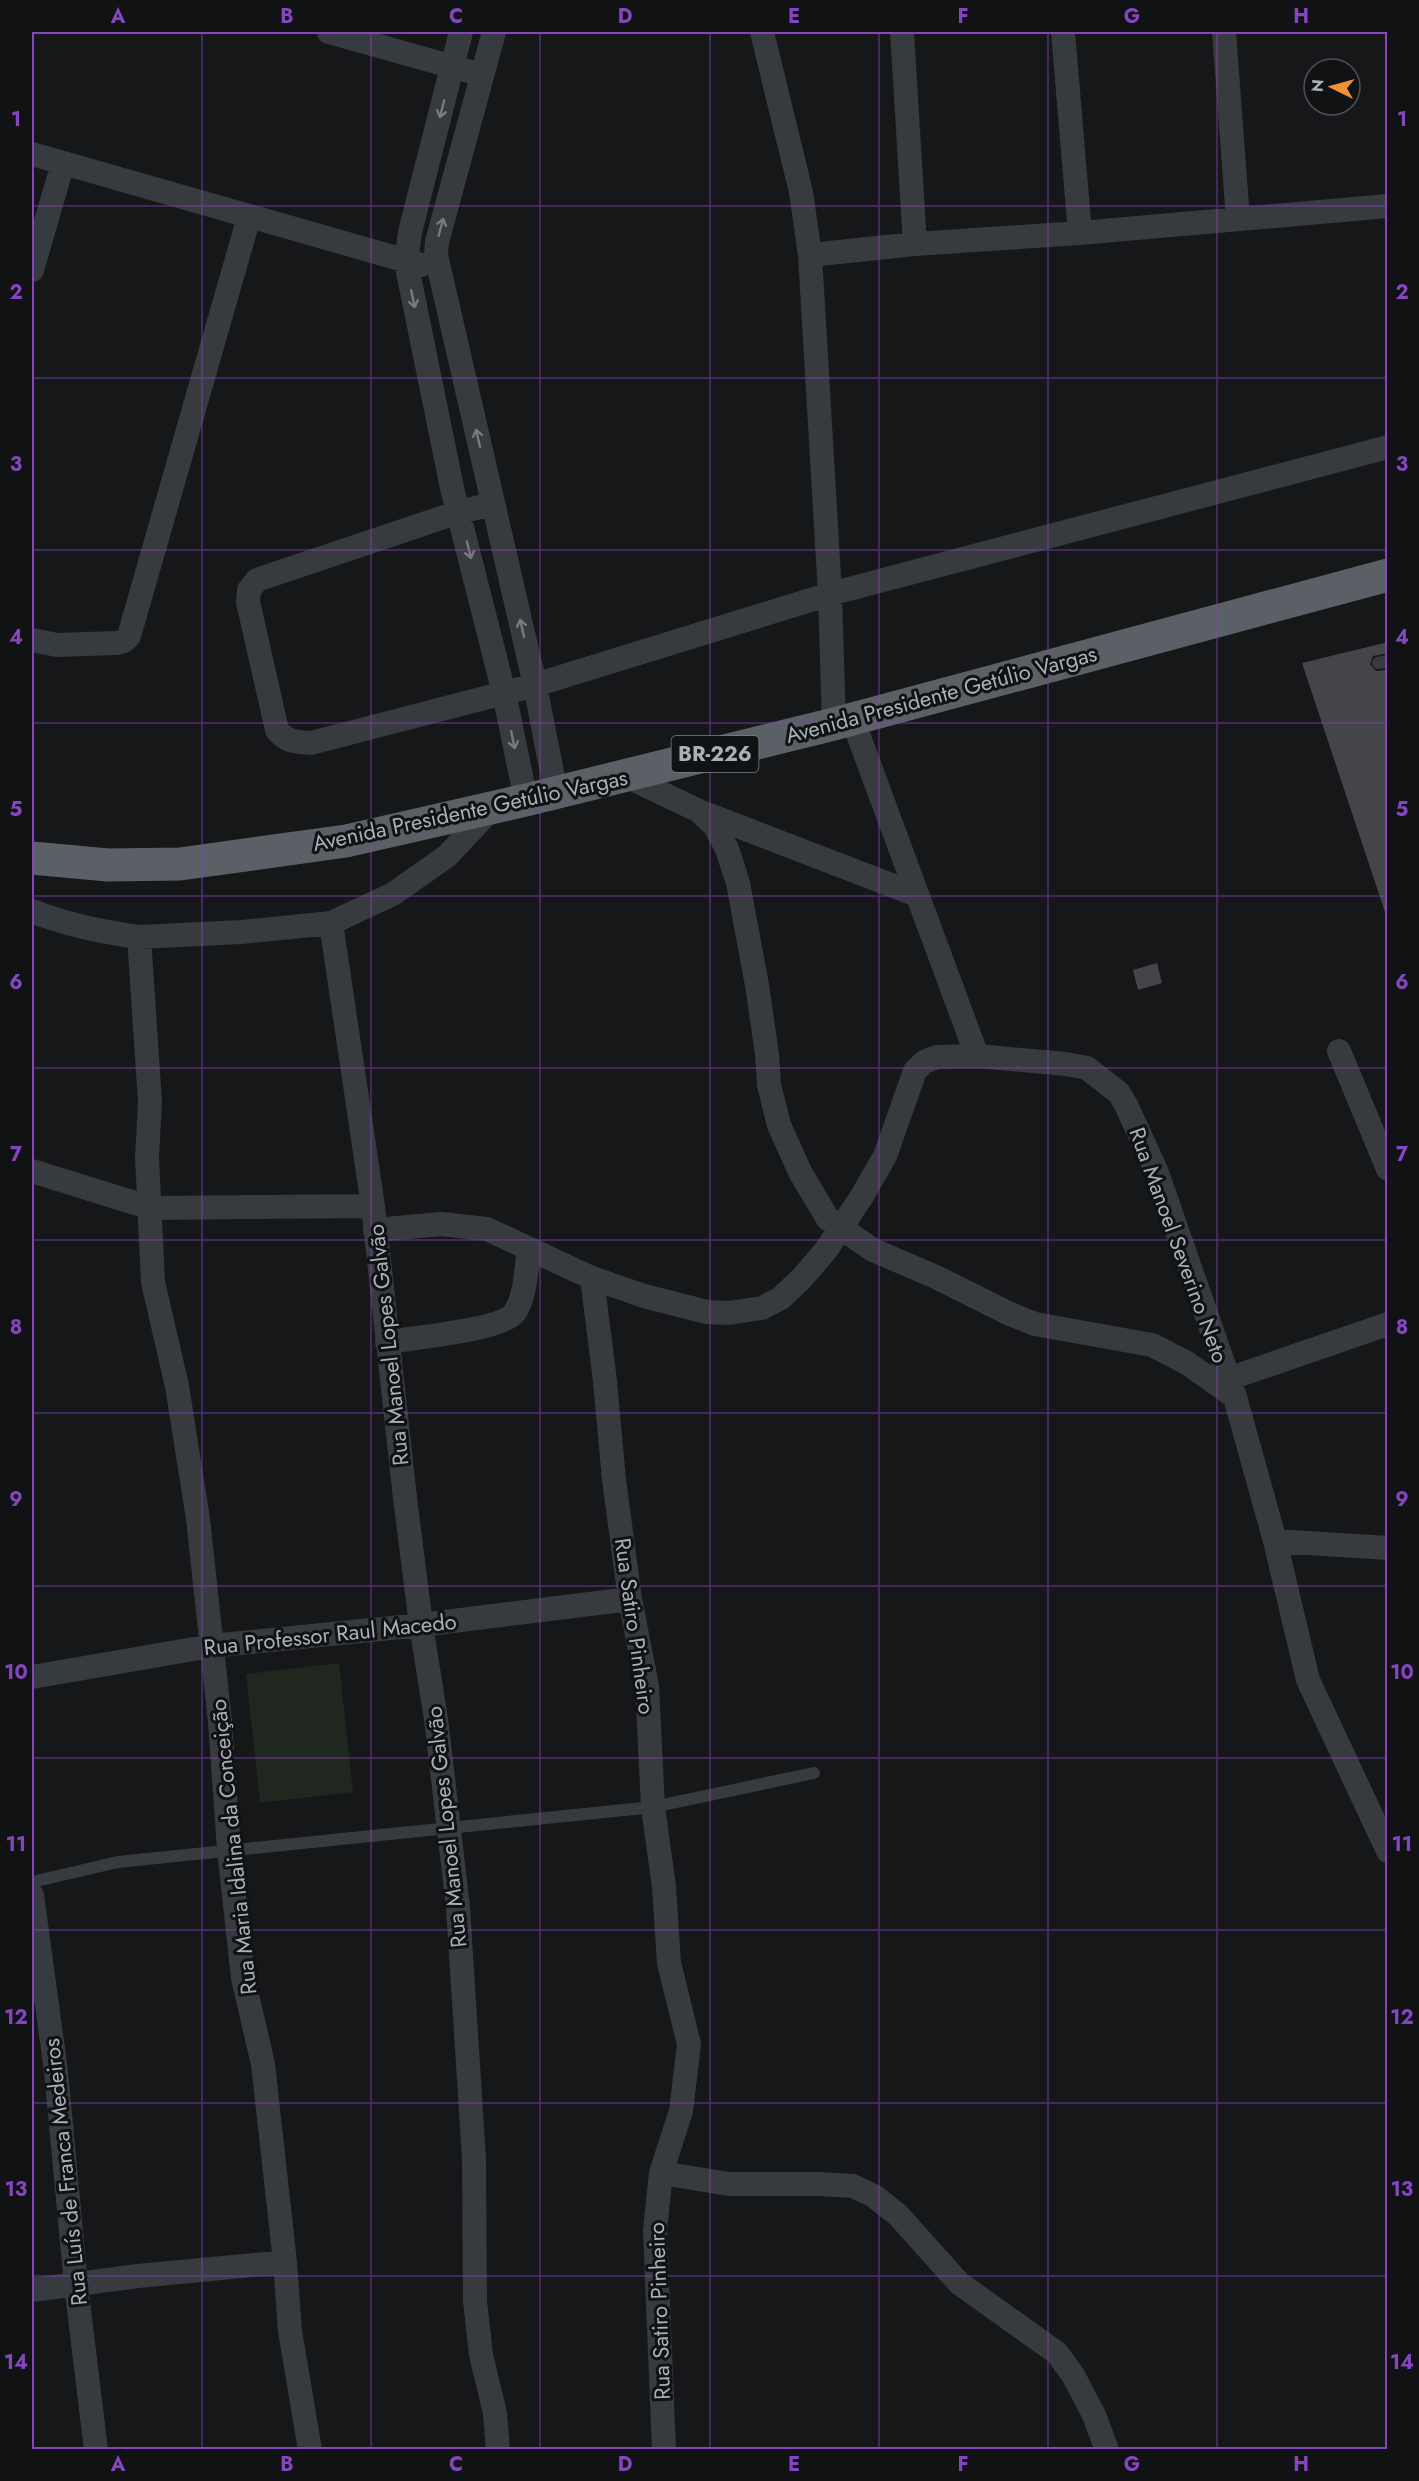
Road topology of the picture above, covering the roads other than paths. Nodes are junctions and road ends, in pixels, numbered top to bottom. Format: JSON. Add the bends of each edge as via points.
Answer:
{"nodes":[{"id":1,"x":329,"y":32,"type":"edge"},
{"id":2,"x":461,"y":32,"type":"edge"},
{"id":3,"x":494,"y":32,"type":"edge"},
{"id":4,"x":762,"y":32,"type":"edge"},
{"id":5,"x":902,"y":32,"type":"edge"},
{"id":6,"x":1063,"y":32,"type":"edge"},
{"id":7,"x":1224,"y":32,"type":"edge"},
{"id":8,"x":452,"y":66,"type":"junction"},
{"id":9,"x":482,"y":75,"type":"junction"},
{"id":10,"x":32,"y":154,"type":"edge"},
{"id":11,"x":63,"y":163,"type":"junction"},
{"id":12,"x":1388,"y":207,"type":"edge"},
{"id":13,"x":249,"y":217,"type":"junction"},
{"id":14,"x":1238,"y":219,"type":"junction"},
{"id":15,"x":1080,"y":233,"type":"junction"},
{"id":16,"x":915,"y":244,"type":"junction"},
{"id":17,"x":810,"y":255,"type":"junction"},
{"id":18,"x":406,"y":262,"type":"junction"},
{"id":19,"x":438,"y":268,"type":"junction"},
{"id":20,"x":32,"y":270,"type":"edge"},
{"id":21,"x":1388,"y":447,"type":"edge"},
{"id":22,"x":493,"y":504,"type":"junction"},
{"id":23,"x":459,"y":513,"type":"junction"},
{"id":24,"x":1388,"y":575,"type":"edge"},
{"id":25,"x":830,"y":594,"type":"junction"},
{"id":26,"x":32,"y":640,"type":"edge"},
{"id":27,"x":535,"y":685,"type":"junction"},
{"id":28,"x":504,"y":693,"type":"junction"},
{"id":29,"x":843,"y":721,"type":"junction"},
{"id":30,"x":626,"y":776,"type":"junction"},
{"id":31,"x":541,"y":796,"type":"junction"},
{"id":32,"x":494,"y":806,"type":"junction"},
{"id":33,"x":699,"y":811,"type":"junction"},
{"id":34,"x":32,"y":858,"type":"edge"},
{"id":35,"x":917,"y":895,"type":"junction"},
{"id":36,"x":32,"y":911,"type":"edge"},
{"id":37,"x":331,"y":923,"type":"junction"},
{"id":38,"x":139,"y":937,"type":"junction"},
{"id":39,"x":1340,"y":1051,"type":"dead end"},
{"id":40,"x":977,"y":1056,"type":"junction"},
{"id":41,"x":1388,"y":1169,"type":"edge"},
{"id":42,"x":32,"y":1170,"type":"edge"},
{"id":43,"x":151,"y":1208,"type":"junction"},
{"id":44,"x":374,"y":1218,"type":"junction"},
{"id":45,"x":841,"y":1229,"type":"junction"},
{"id":46,"x":529,"y":1249,"type":"junction"},
{"id":47,"x":592,"y":1278,"type":"junction"},
{"id":48,"x":1388,"y":1324,"type":"edge"},
{"id":49,"x":387,"y":1342,"type":"junction"},
{"id":50,"x":1231,"y":1388,"type":"junction"},
{"id":51,"x":1275,"y":1541,"type":"junction"},
{"id":52,"x":1388,"y":1548,"type":"edge"},
{"id":53,"x":630,"y":1599,"type":"junction"},
{"id":54,"x":421,"y":1624,"type":"junction"},
{"id":55,"x":211,"y":1646,"type":"junction"},
{"id":56,"x":32,"y":1677,"type":"edge"},
{"id":57,"x":814,"y":1773,"type":"dead end"},
{"id":58,"x":653,"y":1807,"type":"junction"},
{"id":59,"x":449,"y":1828,"type":"junction"},
{"id":60,"x":229,"y":1850,"type":"junction"},
{"id":61,"x":1388,"y":1851,"type":"edge"},
{"id":62,"x":32,"y":1882,"type":"edge"},
{"id":63,"x":32,"y":1895,"type":"edge"},
{"id":64,"x":661,"y":2173,"type":"junction"},
{"id":65,"x":285,"y":2262,"type":"junction"},
{"id":66,"x":76,"y":2285,"type":"junction"},
{"id":67,"x":32,"y":2290,"type":"edge"},
{"id":68,"x":96,"y":2450,"type":"edge"},
{"id":69,"x":310,"y":2450,"type":"edge"},
{"id":70,"x":498,"y":2450,"type":"edge"},
{"id":71,"x":664,"y":2450,"type":"edge"},
{"id":72,"x":1107,"y":2450,"type":"edge"}],
"edges":[{"from":1,"to":8,"type":"street"},
{"from":2,"to":8,"type":"street"},
{"from":3,"to":9,"type":"street"},
{"from":4,"to":17,"type":"street","via":[[801,192]]},
{"from":5,"to":16,"type":"street"},
{"from":6,"to":15,"type":"street"},
{"from":7,"to":14,"type":"street"},
{"from":8,"to":9,"type":"street"},
{"from":8,"to":18,"type":"street","one_way":true},
{"from":19,"to":9,"type":"street","one_way":true,"via":[[437,242]]},
{"from":10,"to":11,"type":"street"},
{"from":11,"to":13,"type":"street"},
{"from":11,"to":20,"type":"street"},
{"from":12,"to":14,"type":"street"},
{"from":13,"to":18,"type":"street"},
{"from":13,"to":26,"type":"street","via":[[129,636],[116,643],[57,645]]},
{"from":14,"to":15,"type":"street"},
{"from":15,"to":16,"type":"street"},
{"from":16,"to":17,"type":"street"},
{"from":17,"to":25,"type":"street"},
{"from":18,"to":19,"type":"street"},
{"from":18,"to":23,"type":"street","one_way":true},
{"from":22,"to":19,"type":"street","one_way":true},
{"from":21,"to":25,"type":"street"},
{"from":22,"to":23,"type":"street"},
{"from":27,"to":22,"type":"street","one_way":true},
{"from":23,"to":28,"type":"street","one_way":true},
{"from":23,"to":28,"type":"street","via":[[257,580],[249,590],[248,602],[277,730],[284,739],[311,742]]},
{"from":24,"to":29,"type":"highway","name":"Avenida Presidente Getúlio Vargas","number":"BR-226"},
{"from":25,"to":27,"type":"street"},
{"from":25,"to":29,"type":"street"},
{"from":27,"to":28,"type":"street"},
{"from":27,"to":31,"type":"street"},
{"from":28,"to":31,"type":"street","one_way":true},
{"from":29,"to":30,"type":"highway","name":"Avenida Presidente Getúlio Vargas","number":"BR-226"},
{"from":29,"to":35,"type":"street"},
{"from":30,"to":31,"type":"highway","name":"Avenida Presidente Getúlio Vargas","number":"BR-226"},
{"from":30,"to":33,"type":"street"},
{"from":31,"to":32,"type":"highway","name":"Avenida Presidente Getúlio Vargas","number":"BR-226"},
{"from":32,"to":34,"type":"highway","name":"Avenida Presidente Getúlio Vargas","number":"BR-226","via":[[346,841],[180,864],[108,865]]},
{"from":32,"to":37,"type":"street","via":[[447,856],[393,894]]},
{"from":33,"to":35,"type":"street"},
{"from":33,"to":45,"type":"street","via":[[715,826],[738,883],[764,1031],[769,1085],[779,1125],[816,1201],[828,1219]]},
{"from":35,"to":40,"type":"street"},
{"from":36,"to":38,"type":"street","via":[[90,930]]},
{"from":37,"to":38,"type":"street"},
{"from":37,"to":44,"type":"street","name":"Rua Manoel Lopes Galvão"},
{"from":38,"to":43,"type":"street","name":"Rua Maria Idalina da Conceição","via":[[150,1102],[147,1157]]},
{"from":39,"to":41,"type":"street"},
{"from":40,"to":45,"type":"street","name":"Rua Manoel Severino Neto","via":[[937,1057],[915,1071],[885,1156]]},
{"from":40,"to":50,"type":"street","name":"Rua Manoel Severino Neto","via":[[1087,1068],[1119,1093],[1156,1170]]},
{"from":42,"to":43,"type":"street","name":"Rua Manoel Severino Neto"},
{"from":43,"to":44,"type":"street","name":"Rua Manoel Severino Neto"},
{"from":43,"to":55,"type":"street","name":"Rua Maria Idalina da Conceição","via":[[153,1282],[177,1386],[198,1519]]},
{"from":44,"to":46,"type":"street","name":"Rua Manoel Severino Neto","via":[[409,1225],[465,1225],[502,1234]]},
{"from":44,"to":49,"type":"street","name":"Rua Manoel Lopes Galvão"},
{"from":45,"to":47,"type":"street","name":"Rua Manoel Severino Neto","via":[[781,1298],[749,1312],[698,1310]]},
{"from":45,"to":50,"type":"street","via":[[873,1250],[1010,1314],[1035,1324],[1152,1346]]},
{"from":46,"to":47,"type":"street","name":"Rua Manoel Severino Neto"},
{"from":46,"to":49,"type":"street","via":[[519,1303],[507,1320],[492,1326]]},
{"from":47,"to":53,"type":"street","name":"Rua Satiro Pinheiro"},
{"from":48,"to":50,"type":"street"},
{"from":49,"to":54,"type":"street","name":"Rua Manoel Lopes Galvão"},
{"from":50,"to":51,"type":"street","name":"Rua Manoel Severino Neto"},
{"from":51,"to":52,"type":"street"},
{"from":51,"to":61,"type":"street","name":"Rua Manoel Severino Neto","via":[[1308,1680]]},
{"from":53,"to":54,"type":"street","name":"Rua Professor Raul Macedo"},
{"from":53,"to":58,"type":"street","name":"Rua Satiro Pinheiro","via":[[647,1686]]},
{"from":54,"to":55,"type":"street","name":"Rua Professor Raul Macedo"},
{"from":54,"to":59,"type":"street","name":"Rua Manoel Lopes Galvão"},
{"from":55,"to":56,"type":"street","name":"Rua Professor Raul Macedo"},
{"from":55,"to":60,"type":"street","name":"Rua Maria Idalina da Conceição"},
{"from":57,"to":58,"type":"lane"},
{"from":58,"to":59,"type":"lane"},
{"from":58,"to":64,"type":"street","name":"Rua Satiro Pinheiro","via":[[669,1963],[689,2044],[681,2111]]},
{"from":59,"to":60,"type":"lane"},
{"from":59,"to":70,"type":"street","name":"Rua Manoel Lopes Galvão","via":[[471,2090],[475,2301]]},
{"from":60,"to":62,"type":"lane","via":[[117,1862]]},
{"from":60,"to":65,"type":"street","name":"Rua Maria Idalina da Conceição","via":[[243,1978],[263,2064]]},
{"from":63,"to":66,"type":"street","name":"Rua Luís de Franca Medeiros","via":[[56,2071]]},
{"from":64,"to":71,"type":"street","name":"Rua Satiro Pinheiro","via":[[655,2230]]},
{"from":64,"to":72,"type":"street","via":[[729,2184],[853,2186],[874,2196],[898,2215],[959,2283],[1057,2353],[1094,2415]]},
{"from":65,"to":66,"type":"street"},
{"from":65,"to":69,"type":"street","name":"Rua Maria Idalina da Conceição","via":[[290,2331]]},
{"from":66,"to":67,"type":"street"},
{"from":66,"to":68,"type":"street","name":"Rua Luís de Franca Medeiros"}]}
